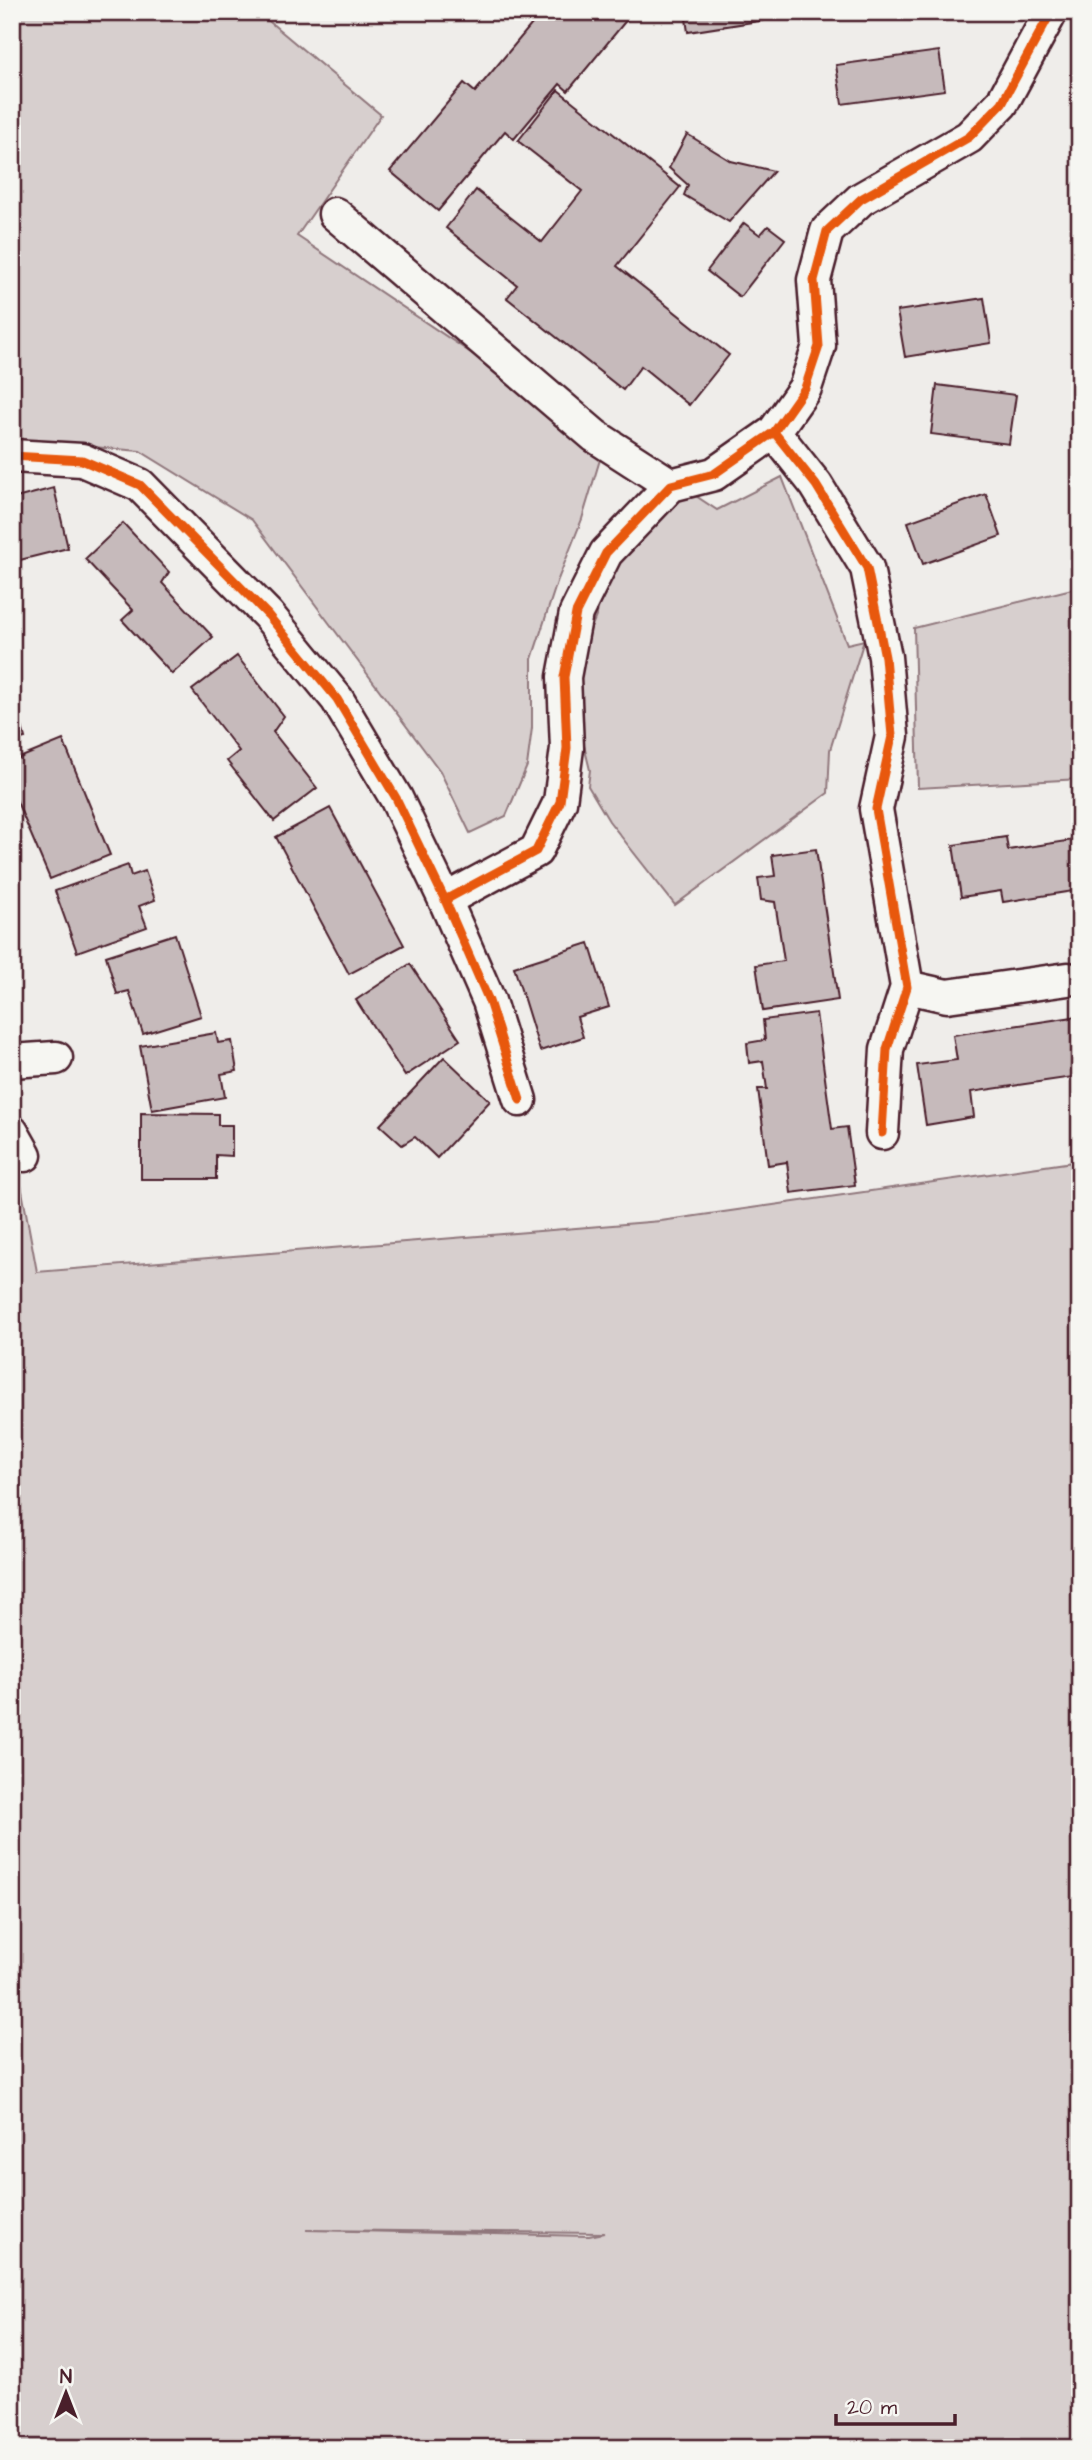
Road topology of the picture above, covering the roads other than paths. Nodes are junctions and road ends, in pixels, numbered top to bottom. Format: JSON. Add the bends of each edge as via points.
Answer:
{"nodes":[{"id":1,"x":1051,"y":12,"type":"edge"},
{"id":2,"x":335,"y":214,"type":"dead end"},
{"id":3,"x":774,"y":432,"type":"junction"},
{"id":4,"x":12,"y":456,"type":"edge"},
{"id":5,"x":671,"y":485,"type":"junction"},
{"id":6,"x":445,"y":900,"type":"junction"},
{"id":7,"x":1068,"y":979,"type":"dead end"},
{"id":8,"x":907,"y":987,"type":"junction"},
{"id":9,"x":56,"y":1058,"type":"dead end"},
{"id":10,"x":12,"y":1061,"type":"edge"},
{"id":11,"x":520,"y":1100,"type":"dead end"},
{"id":12,"x":883,"y":1133,"type":"dead end"}],
"edges":[{"from":1,"to":3,"type":"street","via":[[1002,103],[969,137],[861,199],[827,231],[814,280],[819,346],[805,388]]},
{"from":2,"to":5,"type":"street","via":[[595,436]]},
{"from":3,"to":5,"type":"street","via":[[714,474]]},
{"from":3,"to":8,"type":"street","via":[[816,485],[867,568],[885,657],[892,736],[876,809]]},
{"from":4,"to":6,"type":"street","via":[[82,460],[140,485],[268,615],[337,699],[396,798]]},
{"from":5,"to":6,"type":"street","via":[[607,553],[576,613],[564,677],[566,748],[560,802],[536,851]]},
{"from":6,"to":11,"type":"street","via":[[489,1001]]},
{"from":7,"to":8,"type":"street","via":[[947,996]]},
{"from":8,"to":12,"type":"street","via":[[887,1049]]},
{"from":9,"to":10,"type":"street"}]}
